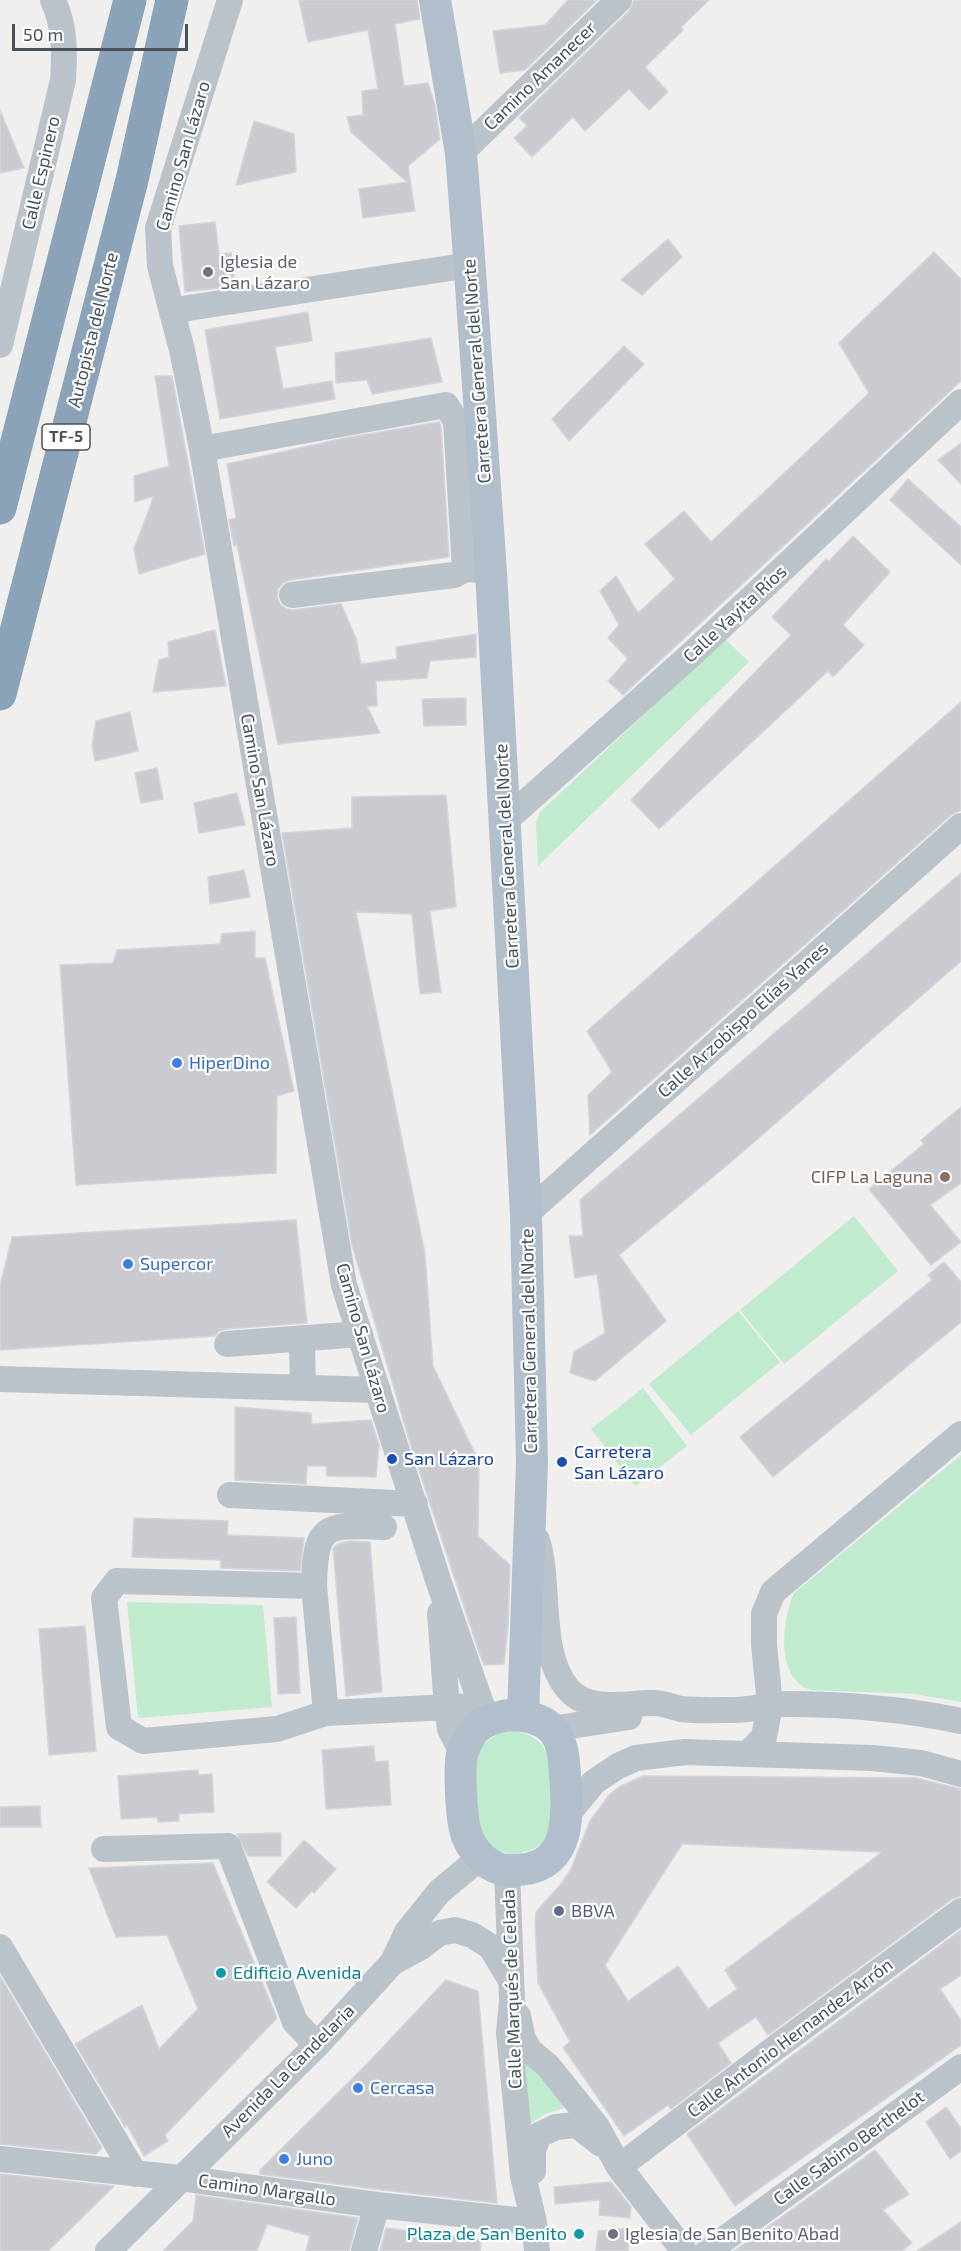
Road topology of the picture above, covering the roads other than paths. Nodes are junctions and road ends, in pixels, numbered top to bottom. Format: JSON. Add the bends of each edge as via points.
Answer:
{"nodes":[{"id":1,"x":53,"y":0,"type":"edge"},
{"id":2,"x":130,"y":0,"type":"edge"},
{"id":3,"x":172,"y":0,"type":"edge"},
{"id":4,"x":230,"y":0,"type":"edge"},
{"id":5,"x":435,"y":0,"type":"edge"},
{"id":6,"x":619,"y":0,"type":"edge"},
{"id":7,"x":461,"y":153,"type":"junction"},
{"id":8,"x":470,"y":265,"type":"junction"},
{"id":9,"x":172,"y":313,"type":"junction"},
{"id":10,"x":0,"y":345,"type":"edge"},
{"id":11,"x":478,"y":397,"type":"junction"},
{"id":12,"x":961,"y":402,"type":"edge"},
{"id":13,"x":446,"y":405,"type":"junction"},
{"id":14,"x":202,"y":449,"type":"junction"},
{"id":15,"x":0,"y":508,"type":"edge"},
{"id":16,"x":478,"y":570,"type":"junction"},
{"id":17,"x":292,"y":595,"type":"dead end"},
{"id":18,"x":0,"y":694,"type":"edge"},
{"id":19,"x":505,"y":821,"type":"junction"},
{"id":20,"x":961,"y":826,"type":"edge"},
{"id":21,"x":526,"y":1214,"type":"junction"},
{"id":22,"x":360,"y":1334,"type":"junction"},
{"id":23,"x":295,"y":1339,"type":"junction"},
{"id":24,"x":227,"y":1344,"type":"dead end"},
{"id":25,"x":0,"y":1379,"type":"edge"},
{"id":26,"x":303,"y":1387,"type":"junction"},
{"id":27,"x":378,"y":1390,"type":"junction"},
{"id":28,"x":961,"y":1434,"type":"edge"},
{"id":29,"x":961,"y":1461,"type":"edge"},
{"id":30,"x":926,"y":1463,"type":"junction"},
{"id":31,"x":230,"y":1495,"type":"dead end"},
{"id":32,"x":415,"y":1504,"type":"junction"},
{"id":33,"x":530,"y":1516,"type":"junction"},
{"id":34,"x":384,"y":1527,"type":"dead end"},
{"id":35,"x":438,"y":1580,"type":"junction"},
{"id":36,"x":314,"y":1586,"type":"junction"},
{"id":37,"x":770,"y":1705,"type":"junction"},
{"id":38,"x":447,"y":1708,"type":"junction"},
{"id":39,"x":682,"y":1709,"type":"junction"},
{"id":40,"x":484,"y":1712,"type":"junction"},
{"id":41,"x":326,"y":1713,"type":"junction"},
{"id":42,"x":524,"y":1715,"type":"junction"},
{"id":43,"x":961,"y":1721,"type":"edge"},
{"id":44,"x":551,"y":1729,"type":"junction"},
{"id":45,"x":462,"y":1752,"type":"junction"},
{"id":46,"x":748,"y":1754,"type":"junction"},
{"id":47,"x":961,"y":1774,"type":"edge"},
{"id":48,"x":567,"y":1815,"type":"junction"},
{"id":49,"x":104,"y":1849,"type":"dead end"},
{"id":50,"x":494,"y":1864,"type":"junction"},
{"id":51,"x":961,"y":1911,"type":"edge"},
{"id":52,"x":0,"y":1947,"type":"edge"},
{"id":53,"x":393,"y":1962,"type":"junction"},
{"id":54,"x":511,"y":1990,"type":"junction"},
{"id":55,"x":317,"y":2045,"type":"junction"},
{"id":56,"x":961,"y":2067,"type":"edge"},
{"id":57,"x":0,"y":2159,"type":"edge"},
{"id":58,"x":615,"y":2161,"type":"junction"},
{"id":59,"x":135,"y":2174,"type":"junction"},
{"id":60,"x":180,"y":2178,"type":"junction"},
{"id":61,"x":377,"y":2205,"type":"junction"},
{"id":62,"x":534,"y":2222,"type":"junction"},
{"id":63,"x":108,"y":2251,"type":"edge"},
{"id":64,"x":364,"y":2251,"type":"edge"},
{"id":65,"x":537,"y":2251,"type":"edge"},
{"id":66,"x":684,"y":2251,"type":"edge"},
{"id":67,"x":708,"y":2251,"type":"edge"}],
"edges":[{"from":1,"to":10,"type":"street","name":"Calle Espinero","via":[[65,47],[63,80]]},
{"from":2,"to":15,"type":"highway","number":"TF-5"},
{"from":3,"to":18,"type":"highway","name":"Autopista del Norte","number":"TF-5","via":[[132,180]]},
{"from":4,"to":9,"type":"street","name":"Camino San Lázaro","via":[[158,228],[160,266]]},
{"from":5,"to":7,"type":"main road","name":"Carretera General del Norte"},
{"from":6,"to":7,"type":"street","name":"Camino Amanecer"},
{"from":7,"to":8,"type":"main road","name":"Carretera General del Norte"},
{"from":8,"to":9,"type":"street"},
{"from":8,"to":11,"type":"main road","name":"Carretera General del Norte"},
{"from":9,"to":14,"type":"street","name":"Camino San Lázaro"},
{"from":11,"to":13,"type":"street","via":[[463,397]]},
{"from":11,"to":16,"type":"main road","name":"Carretera General del Norte"},
{"from":12,"to":19,"type":"street","name":"Calle Yayita Ríos","via":[[693,653]]},
{"from":13,"to":14,"type":"street"},
{"from":13,"to":16,"type":"street","via":[[456,421]]},
{"from":14,"to":22,"type":"street","name":"Camino San Lázaro","via":[[344,1285]]},
{"from":16,"to":17,"type":"street"},
{"from":16,"to":19,"type":"main road","name":"Carretera General del Norte"},
{"from":19,"to":21,"type":"main road","name":"Carretera General del Norte"},
{"from":20,"to":21,"type":"street","name":"Calle Arzobispo Elías Yanes"},
{"from":21,"to":33,"type":"main road","name":"Carretera General del Norte"},
{"from":22,"to":23,"type":"street"},
{"from":22,"to":27,"type":"street","name":"Camino San Lázaro"},
{"from":23,"to":24,"type":"street"},
{"from":23,"to":26,"type":"street","via":[[302,1347]]},
{"from":25,"to":26,"type":"street"},
{"from":26,"to":27,"type":"street"},
{"from":27,"to":32,"type":"street","name":"Camino San Lázaro"},
{"from":28,"to":30,"type":"street"},
{"from":29,"to":30,"type":"street"},
{"from":30,"to":37,"type":"street","via":[[773,1592],[764,1614]]},
{"from":31,"to":32,"type":"street"},
{"from":32,"to":35,"type":"street","name":"Camino San Lázaro"},
{"from":33,"to":39,"type":"street","via":[[543,1557],[548,1637],[567,1688],[579,1700],[597,1704],[658,1703]]},
{"from":33,"to":42,"type":"main road","name":"Carretera General del Norte"},
{"from":34,"to":36,"type":"street","via":[[341,1526],[320,1539],[314,1556]]},
{"from":35,"to":38,"type":"street","name":"Camino San Lázaro"},
{"from":35,"to":40,"type":"street","name":"Camino San Lázaro"},
{"from":36,"to":41,"type":"street"},
{"from":36,"to":41,"type":"street","via":[[107,1581],[104,1598],[119,1727],[143,1741],[277,1729]]},
{"from":37,"to":39,"type":"street","via":[[738,1710]]},
{"from":37,"to":43,"type":"street","via":[[879,1709]]},
{"from":37,"to":46,"type":"street","via":[[764,1737]]},
{"from":38,"to":40,"type":"street","via":[[471,1706]]},
{"from":38,"to":41,"type":"street"},
{"from":38,"to":45,"type":"street","name":"Camino San Lázaro","via":[[450,1729]]},
{"from":39,"to":44,"type":"street","via":[[659,1717]]},
{"from":40,"to":42,"type":"main road"},
{"from":40,"to":45,"type":"main road"},
{"from":42,"to":44,"type":"main road"},
{"from":44,"to":48,"type":"main road","via":[[562,1746]]},
{"from":45,"to":50,"type":"main road","via":[[467,1837]]},
{"from":46,"to":47,"type":"street","via":[[873,1758],[921,1763]]},
{"from":46,"to":48,"type":"street","via":[[685,1752],[636,1758],[594,1782]]},
{"from":48,"to":50,"type":"main road","via":[[558,1849],[544,1861],[526,1869]]},
{"from":49,"to":55,"type":"street","via":[[228,1846],[295,2022]]},
{"from":50,"to":53,"type":"street","name":"Avenida La Candelaria","via":[[439,1892],[407,1932]]},
{"from":50,"to":54,"type":"street","name":"Calle Marqués de Celada"},
{"from":51,"to":58,"type":"street","name":"Calle Antonio Hernandez Arrón"},
{"from":52,"to":59,"type":"street"},
{"from":53,"to":54,"type":"street","via":[[439,1933],[455,1930],[491,1947]]},
{"from":53,"to":55,"type":"street","name":"Avenida La Candelaria"},
{"from":54,"to":58,"type":"street","via":[[523,2039],[530,2051],[548,2066],[597,2127]]},
{"from":54,"to":62,"type":"street","name":"Calle Marqués de Celada","via":[[509,2033],[522,2164]]},
{"from":55,"to":60,"type":"street","name":"Avenida La Candelaria"},
{"from":56,"to":67,"type":"street","name":"Calle Sabino Berthelot"},
{"from":57,"to":59,"type":"street","name":"Camino Margallo"},
{"from":58,"to":62,"type":"street","via":[[577,2125],[556,2127],[539,2135],[533,2150]]},
{"from":58,"to":66,"type":"street"},
{"from":59,"to":60,"type":"street","name":"Camino Margallo"},
{"from":60,"to":61,"type":"street","name":"Camino Margallo"},
{"from":60,"to":63,"type":"street","name":"Avenida La Candelaria"},
{"from":61,"to":62,"type":"street","name":"Camino Margallo"},
{"from":61,"to":64,"type":"street"},
{"from":62,"to":65,"type":"street","name":"Calle Marqués de Celada"}]}
